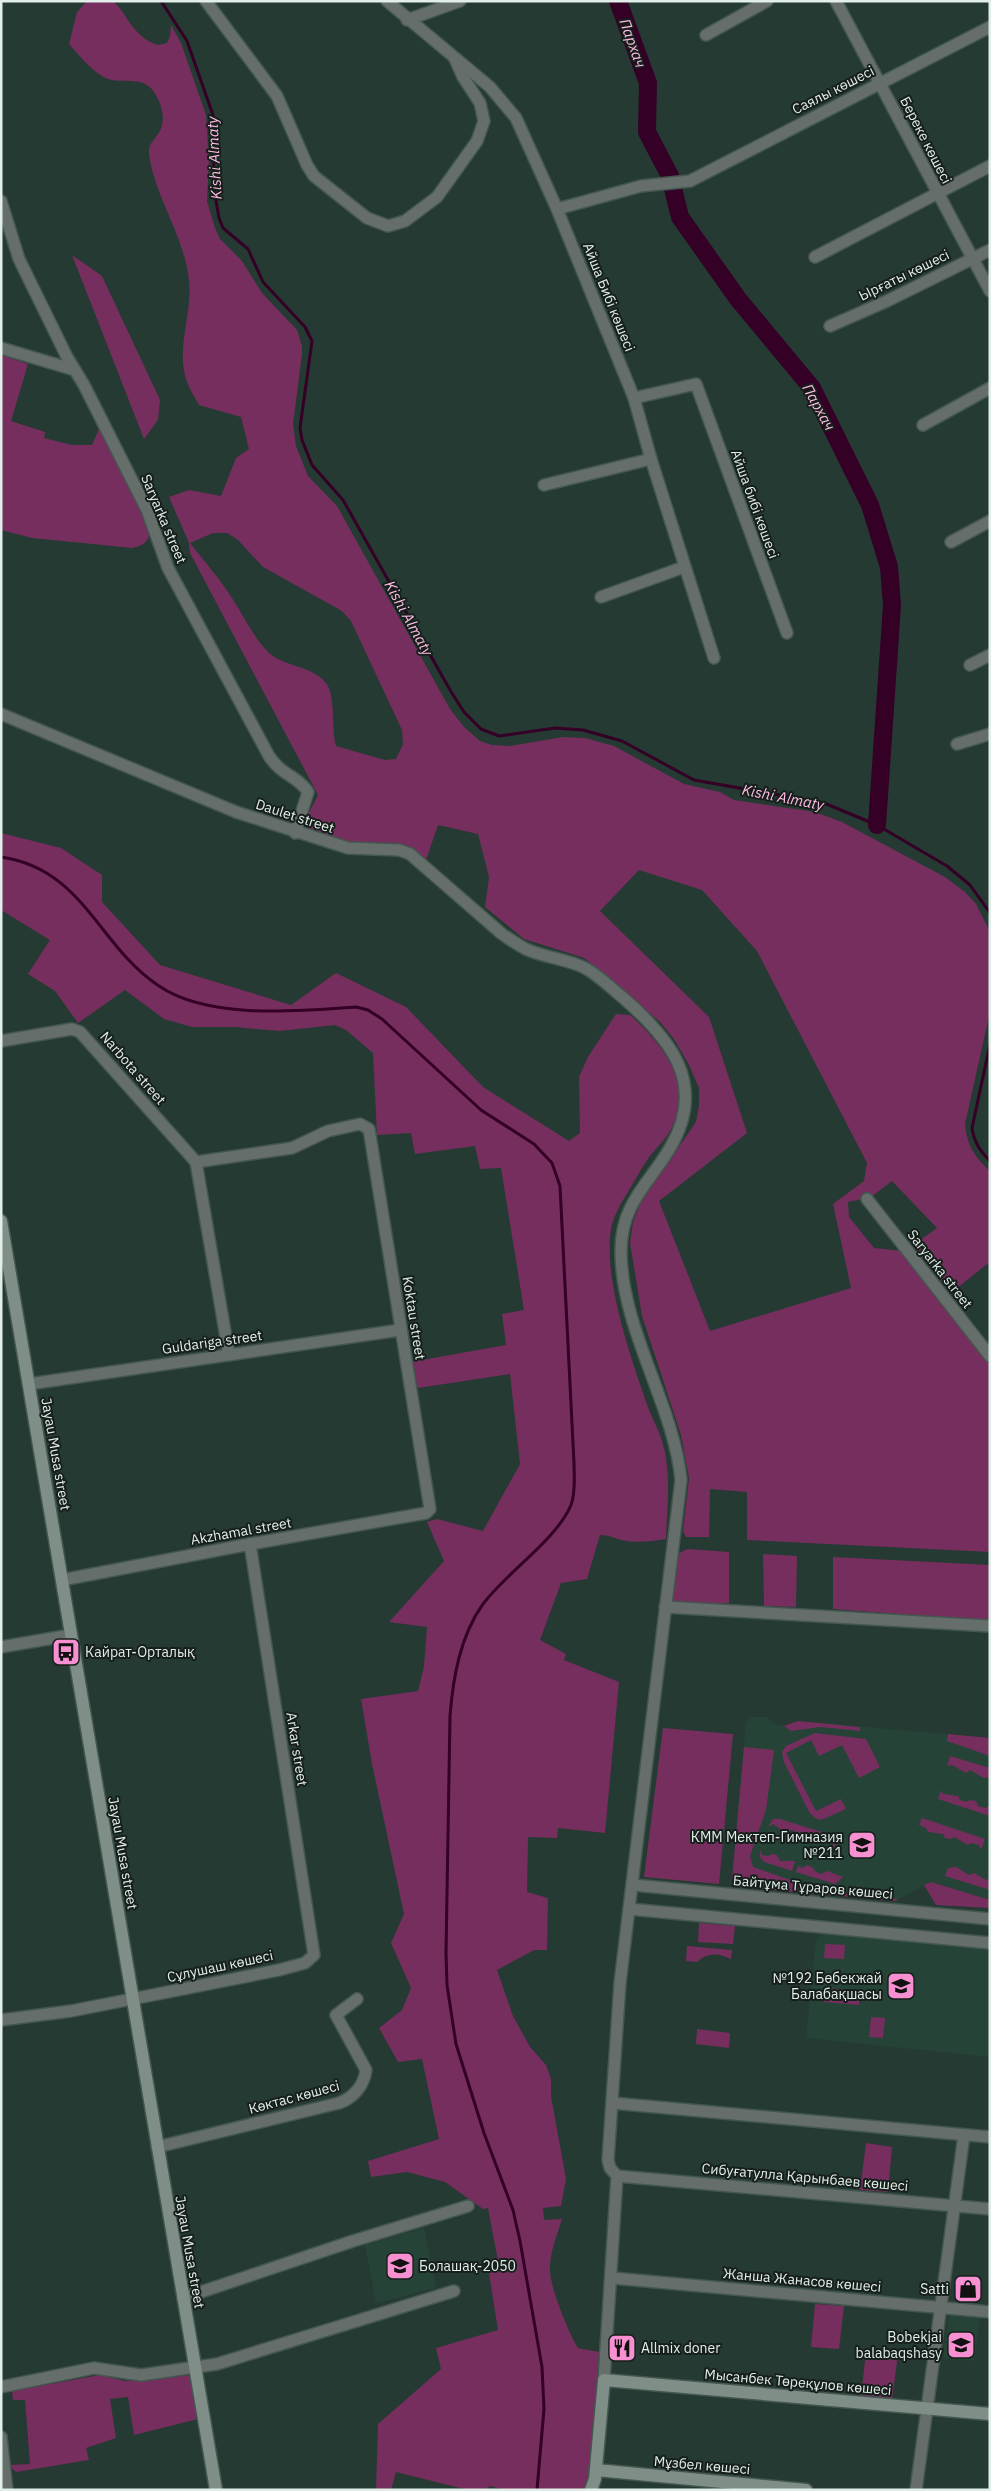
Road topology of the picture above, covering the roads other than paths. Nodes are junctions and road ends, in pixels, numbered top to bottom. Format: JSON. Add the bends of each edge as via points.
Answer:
{"nodes":[{"id":1,"x":206,"y":1,"type":"edge"},
{"id":2,"x":387,"y":1,"type":"edge"},
{"id":3,"x":460,"y":1,"type":"edge"},
{"id":4,"x":767,"y":1,"type":"edge"},
{"id":5,"x":836,"y":1,"type":"edge"},
{"id":6,"x":407,"y":20,"type":"junction"},
{"id":7,"x":990,"y":27,"type":"edge"},
{"id":8,"x":706,"y":34,"type":"dead end"},
{"id":9,"x":453,"y":55,"type":"junction"},
{"id":10,"x":880,"y":83,"type":"junction"},
{"id":11,"x":990,"y":166,"type":"edge"},
{"id":12,"x":937,"y":193,"type":"junction"},
{"id":13,"x":1,"y":202,"type":"edge"},
{"id":14,"x":557,"y":209,"type":"junction"},
{"id":15,"x":1,"y":238,"type":"edge"},
{"id":16,"x":13,"y":242,"type":"junction"},
{"id":17,"x":990,"y":250,"type":"edge"},
{"id":18,"x":815,"y":257,"type":"dead end"},
{"id":19,"x":973,"y":260,"type":"junction"},
{"id":20,"x":990,"y":291,"type":"edge"},
{"id":21,"x":830,"y":326,"type":"dead end"},
{"id":22,"x":1,"y":348,"type":"edge"},
{"id":23,"x":76,"y":370,"type":"junction"},
{"id":24,"x":990,"y":388,"type":"edge"},
{"id":25,"x":634,"y":398,"type":"junction"},
{"id":26,"x":923,"y":424,"type":"dead end"},
{"id":27,"x":650,"y":459,"type":"junction"},
{"id":28,"x":544,"y":485,"type":"dead end"},
{"id":29,"x":990,"y":522,"type":"edge"},
{"id":30,"x":951,"y":542,"type":"dead end"},
{"id":31,"x":684,"y":567,"type":"junction"},
{"id":32,"x":600,"y":597,"type":"dead end"},
{"id":33,"x":786,"y":633,"type":"dead end"},
{"id":34,"x":990,"y":655,"type":"edge"},
{"id":35,"x":714,"y":658,"type":"dead end"},
{"id":36,"x":970,"y":665,"type":"dead end"},
{"id":37,"x":1,"y":714,"type":"edge"},
{"id":38,"x":990,"y":734,"type":"edge"},
{"id":39,"x":957,"y":744,"type":"dead end"},
{"id":40,"x":295,"y":833,"type":"junction"},
{"id":41,"x":1,"y":1041,"type":"edge"},
{"id":42,"x":196,"y":1162,"type":"junction"},
{"id":43,"x":867,"y":1199,"type":"dead end"},
{"id":44,"x":1,"y":1222,"type":"edge"},
{"id":45,"x":400,"y":1330,"type":"junction"},
{"id":46,"x":228,"y":1355,"type":"junction"},
{"id":47,"x":990,"y":1356,"type":"edge"},
{"id":48,"x":29,"y":1384,"type":"junction"},
{"id":49,"x":426,"y":1514,"type":"joint"},
{"id":50,"x":250,"y":1544,"type":"junction"},
{"id":51,"x":62,"y":1580,"type":"junction"},
{"id":52,"x":665,"y":1607,"type":"junction"},
{"id":53,"x":990,"y":1626,"type":"edge"},
{"id":54,"x":71,"y":1635,"type":"junction"},
{"id":55,"x":1,"y":1648,"type":"edge"},
{"id":56,"x":633,"y":1885,"type":"junction"},
{"id":57,"x":630,"y":1909,"type":"junction"},
{"id":58,"x":990,"y":1919,"type":"edge"},
{"id":59,"x":990,"y":1943,"type":"edge"},
{"id":60,"x":312,"y":1958,"type":"joint"},
{"id":61,"x":133,"y":1999,"type":"junction"},
{"id":62,"x":357,"y":1999,"type":"dead end"},
{"id":63,"x":1,"y":2020,"type":"edge"},
{"id":64,"x":612,"y":2103,"type":"junction"},
{"id":65,"x":964,"y":2135,"type":"junction"},
{"id":66,"x":990,"y":2137,"type":"edge"},
{"id":67,"x":157,"y":2147,"type":"junction"},
{"id":68,"x":617,"y":2176,"type":"junction"},
{"id":69,"x":468,"y":2206,"type":"dead end"},
{"id":70,"x":954,"y":2206,"type":"junction"},
{"id":71,"x":990,"y":2209,"type":"edge"},
{"id":72,"x":612,"y":2278,"type":"junction"},
{"id":73,"x":454,"y":2291,"type":"dead end"},
{"id":74,"x":183,"y":2298,"type":"junction"},
{"id":75,"x":940,"y":2308,"type":"junction"},
{"id":76,"x":990,"y":2312,"type":"edge"},
{"id":77,"x":196,"y":2368,"type":"junction"},
{"id":78,"x":604,"y":2380,"type":"junction"},
{"id":79,"x":1,"y":2386,"type":"edge"},
{"id":80,"x":927,"y":2408,"type":"junction"},
{"id":81,"x":990,"y":2414,"type":"edge"},
{"id":82,"x":1,"y":2437,"type":"edge"},
{"id":83,"x":594,"y":2482,"type":"edge"},
{"id":84,"x":7,"y":2490,"type":"edge"},
{"id":85,"x":216,"y":2490,"type":"edge"},
{"id":86,"x":806,"y":2490,"type":"edge"},
{"id":87,"x":916,"y":2490,"type":"edge"}],
"edges":[{"from":1,"to":9,"type":"street","via":[[277,96],[314,176],[368,218],[388,226],[404,220],[437,197],[477,141],[484,121],[480,103]]},
{"from":2,"to":6,"type":"street","name":"Айша Бибі көшесі"},
{"from":3,"to":6,"type":"street"},
{"from":4,"to":8,"type":"street"},
{"from":5,"to":10,"type":"street","name":"Береке көшесі"},
{"from":6,"to":9,"type":"street","name":"Айша Бибі көшесі"},
{"from":7,"to":10,"type":"street","name":"Саялы көшесі"},
{"from":9,"to":14,"type":"street","name":"Айша Бибі көшесі","via":[[490,87],[516,118]]},
{"from":10,"to":12,"type":"street","name":"Береке көшесі"},
{"from":10,"to":14,"type":"street","name":"Саялы көшесі","via":[[690,181],[641,186]]},
{"from":11,"to":12,"type":"street"},
{"from":12,"to":18,"type":"street"},
{"from":12,"to":19,"type":"street","name":"Береке көшесі"},
{"from":13,"to":16,"type":"street","name":"Saryarka street"},
{"from":14,"to":25,"type":"street","name":"Айша Бибі көшесі"},
{"from":15,"to":16,"type":"street"},
{"from":16,"to":23,"type":"street","name":"Saryarka street","via":[[66,357]]},
{"from":17,"to":19,"type":"street","name":"Ырғаты көшесі"},
{"from":19,"to":20,"type":"street","name":"Береке көшесі"},
{"from":19,"to":21,"type":"street","name":"Ырғаты көшесі"},
{"from":22,"to":23,"type":"street"},
{"from":23,"to":40,"type":"street","name":"Saryarka street","via":[[147,510],[168,568],[269,756],[280,771],[300,782],[308,792]]},
{"from":24,"to":26,"type":"street"},
{"from":25,"to":27,"type":"street","name":"Айша Бибі көшесі"},
{"from":25,"to":33,"type":"street","name":"Айша бибі көшесі","via":[[696,384]]},
{"from":27,"to":28,"type":"street"},
{"from":27,"to":31,"type":"street","name":"Айша Бибі көшесі"},
{"from":29,"to":30,"type":"street"},
{"from":31,"to":32,"type":"street"},
{"from":31,"to":35,"type":"street","name":"Айша Бибі көшесі"},
{"from":34,"to":36,"type":"street"},
{"from":37,"to":40,"type":"street","name":"Daulet street","via":[[236,812]]},
{"from":38,"to":39,"type":"street"},
{"from":40,"to":52,"type":"street","name":"Daulet street","via":[[348,848],[399,850],[410,854],[502,934],[528,950],[588,969],[644,1018],[672,1052],[681,1069],[686,1085],[685,1116],[680,1130],[630,1205],[622,1235],[621,1260],[632,1316],[680,1467],[678,1512]]},
{"from":41,"to":42,"type":"street","name":"Narbota street","via":[[72,1029],[80,1032]]},
{"from":42,"to":45,"type":"street","name":"Koktau street","via":[[283,1150],[336,1128],[366,1126],[370,1134]]},
{"from":42,"to":46,"type":"street"},
{"from":43,"to":47,"type":"street","name":"Saryarka street"},
{"from":44,"to":48,"type":"street","name":"Jayau Musa street"},
{"from":45,"to":46,"type":"street","name":"Guldariga street"},
{"from":45,"to":49,"type":"street","name":"Koktau street","via":[[430,1508]]},
{"from":46,"to":48,"type":"street","name":"Guldariga street"},
{"from":48,"to":51,"type":"street","name":"Jayau Musa street"},
{"from":49,"to":50,"type":"street","name":"Akzhamal street"},
{"from":50,"to":51,"type":"street","name":"Akzhamal street"},
{"from":50,"to":60,"type":"street","name":"Arkar street","via":[[314,1952]]},
{"from":51,"to":54,"type":"street","name":"Jayau Musa street"},
{"from":52,"to":53,"type":"street"},
{"from":52,"to":56,"type":"street","name":"Daulet street"},
{"from":54,"to":55,"type":"street"},
{"from":54,"to":61,"type":"street","name":"Jayau Musa street"},
{"from":56,"to":57,"type":"street","name":"Daulet street"},
{"from":56,"to":58,"type":"street","name":"Байтұма Тұраров көшесі"},
{"from":57,"to":59,"type":"street"},
{"from":57,"to":64,"type":"street","name":"Daulet street","via":[[620,1983]]},
{"from":60,"to":61,"type":"street","name":"Сұлушаш көшесі","via":[[279,1970]]},
{"from":61,"to":63,"type":"street","name":"Сұлушаш көшесі"},
{"from":61,"to":67,"type":"street","name":"Jayau Musa street"},
{"from":62,"to":67,"type":"street","name":"Көктас көшесі","via":[[336,2015],[366,2070],[353,2095],[338,2103]]},
{"from":64,"to":65,"type":"street"},
{"from":64,"to":68,"type":"street","name":"Daulet street","via":[[608,2160]]},
{"from":65,"to":66,"type":"street"},
{"from":65,"to":70,"type":"street"},
{"from":67,"to":74,"type":"street","name":"Jayau Musa street"},
{"from":68,"to":70,"type":"street","name":"Сибуғатулла Қарынбаев көшесі"},
{"from":68,"to":72,"type":"street"},
{"from":69,"to":74,"type":"street"},
{"from":70,"to":71,"type":"street","name":"Сибуғатулла Қарынбаев көшесі"},
{"from":70,"to":75,"type":"street"},
{"from":72,"to":75,"type":"street","name":"Жанша Жанасов көшесі"},
{"from":72,"to":78,"type":"street"},
{"from":73,"to":77,"type":"street"},
{"from":74,"to":77,"type":"street","name":"Jayau Musa street"},
{"from":75,"to":76,"type":"street","name":"Жанша Жанасов көшесі"},
{"from":75,"to":80,"type":"street"},
{"from":77,"to":79,"type":"street","via":[[141,2374],[94,2368]]},
{"from":77,"to":85,"type":"street","name":"Jayau Musa street"},
{"from":78,"to":80,"type":"street","name":"Мысанбек Төреқұлов көшесі"},
{"from":78,"to":83,"type":"street"},
{"from":80,"to":81,"type":"street","name":"Мысанбек Төреқұлов көшесі"},
{"from":80,"to":87,"type":"street"},
{"from":82,"to":84,"type":"street"},
{"from":83,"to":86,"type":"street","name":"Мұзбел көшесі"}]}
